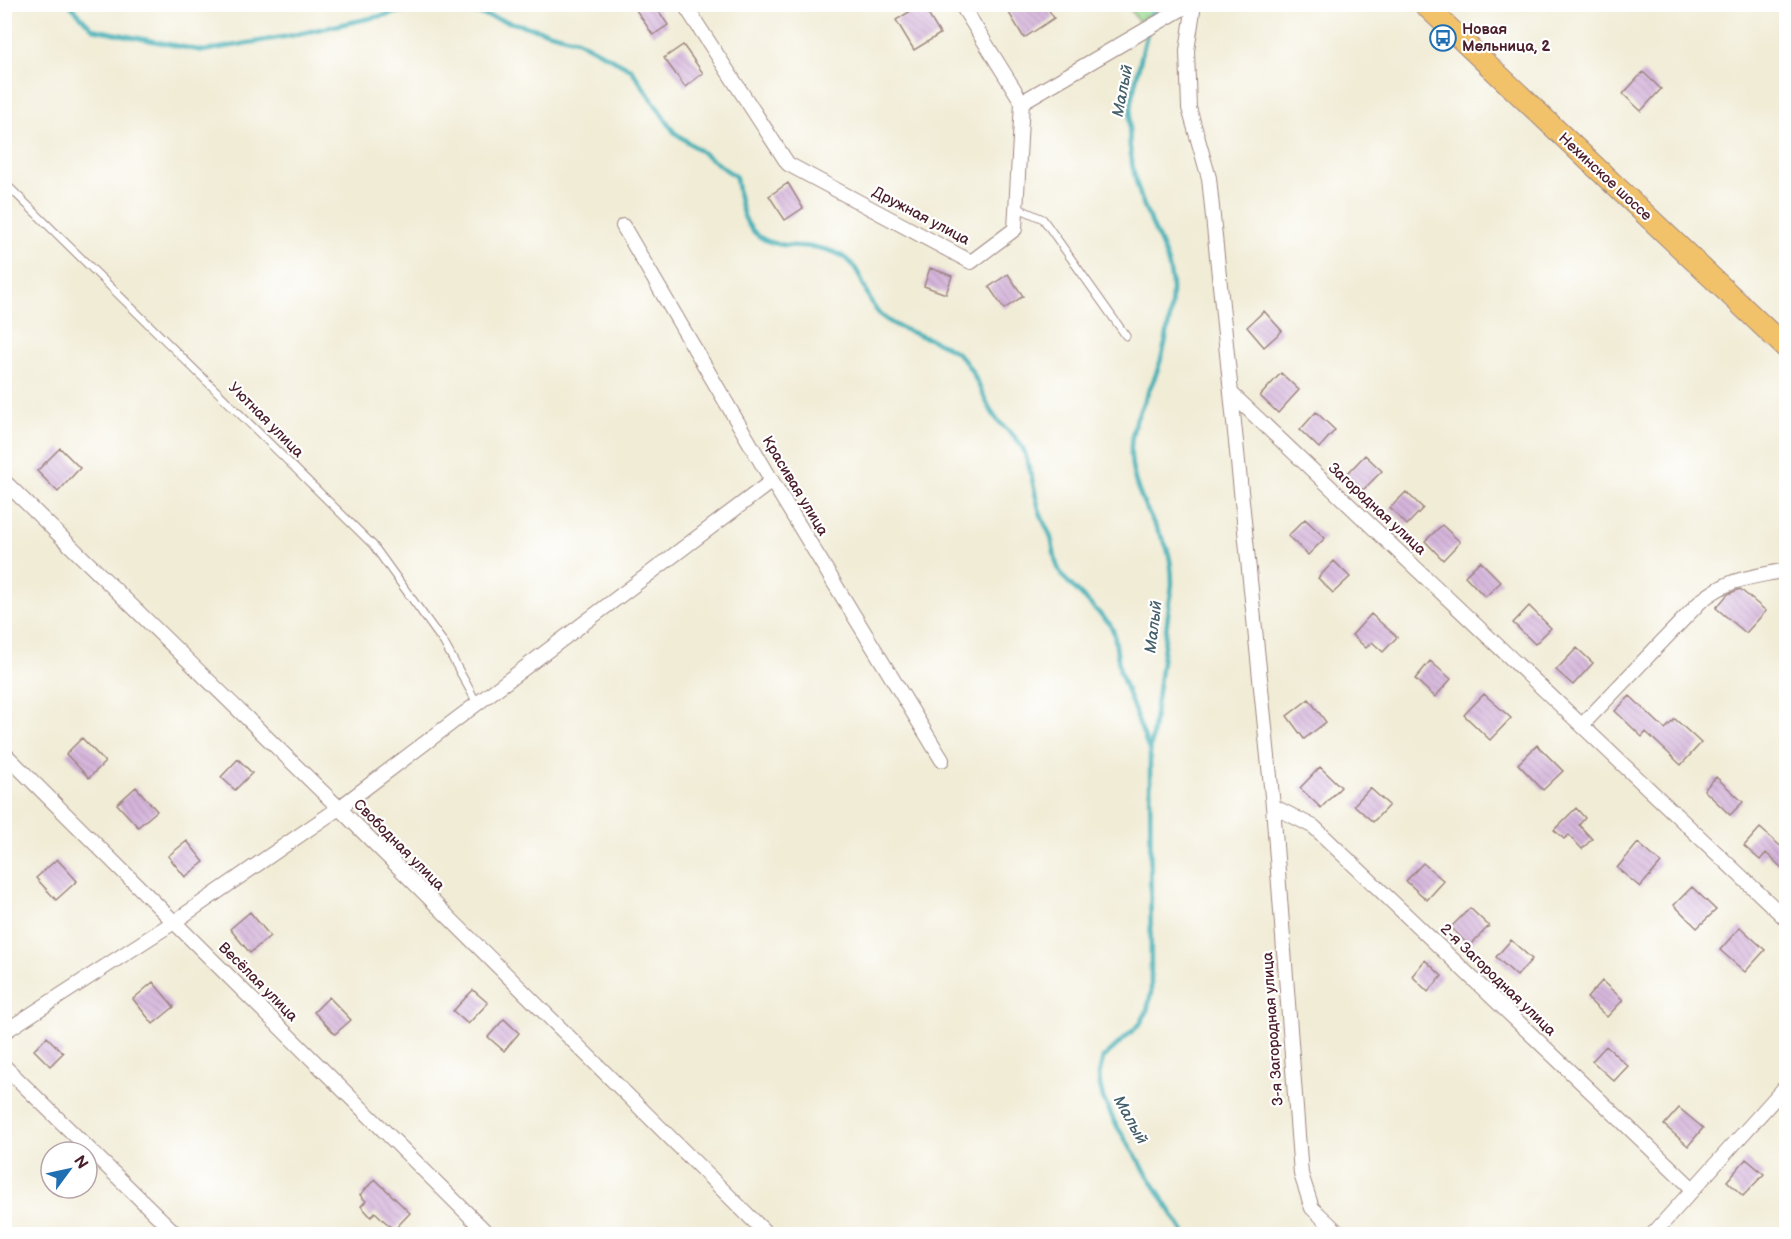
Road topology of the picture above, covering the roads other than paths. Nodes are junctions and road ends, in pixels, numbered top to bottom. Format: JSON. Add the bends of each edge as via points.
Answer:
{"nodes":[{"id":1,"x":684,"y":4,"type":"edge"},
{"id":2,"x":961,"y":4,"type":"edge"},
{"id":3,"x":1190,"y":4,"type":"edge"},
{"id":4,"x":1194,"y":4,"type":"edge"},
{"id":5,"x":1424,"y":4,"type":"edge"},
{"id":6,"x":1022,"y":102,"type":"junction"},
{"id":7,"x":4,"y":182,"type":"edge"},
{"id":8,"x":1016,"y":207,"type":"junction"},
{"id":9,"x":623,"y":226,"type":"dead end"},
{"id":10,"x":1126,"y":336,"type":"dead end"},
{"id":11,"x":1786,"y":348,"type":"edge"},
{"id":12,"x":1231,"y":393,"type":"junction"},
{"id":13,"x":4,"y":481,"type":"edge"},
{"id":14,"x":772,"y":481,"type":"junction"},
{"id":15,"x":1786,"y":570,"type":"edge"},
{"id":16,"x":477,"y":703,"type":"junction"},
{"id":17,"x":1582,"y":725,"type":"junction"},
{"id":18,"x":4,"y":753,"type":"edge"},
{"id":19,"x":942,"y":760,"type":"dead end"},
{"id":20,"x":1273,"y":806,"type":"junction"},
{"id":21,"x":339,"y":808,"type":"junction"},
{"id":22,"x":1786,"y":919,"type":"edge"},
{"id":23,"x":174,"y":922,"type":"junction"},
{"id":24,"x":4,"y":1032,"type":"edge"},
{"id":25,"x":4,"y":1066,"type":"edge"},
{"id":26,"x":1786,"y":1086,"type":"edge"},
{"id":27,"x":1693,"y":1189,"type":"junction"},
{"id":28,"x":176,"y":1234,"type":"edge"},
{"id":29,"x":488,"y":1234,"type":"edge"},
{"id":30,"x":767,"y":1234,"type":"edge"},
{"id":31,"x":1340,"y":1234,"type":"edge"},
{"id":32,"x":1653,"y":1234,"type":"edge"}],
"edges":[{"from":1,"to":8,"type":"street","name":"Дружная улица","via":[[788,164],[971,262],[1015,229]]},
{"from":2,"to":6,"type":"street"},
{"from":3,"to":6,"type":"street"},
{"from":4,"to":12,"type":"street","via":[[1187,51],[1189,108],[1209,178]]},
{"from":5,"to":11,"type":"main road","name":"Нехинское шоссе"},
{"from":6,"to":8,"type":"street","name":"Дружная улица"},
{"from":7,"to":16,"type":"lane","name":"Уютная улица","via":[[373,544],[444,643]]},
{"from":8,"to":10,"type":"lane","via":[[1043,219]]},
{"from":9,"to":14,"type":"street","name":"Красивая улица"},
{"from":12,"to":17,"type":"street","name":"Загородная улица"},
{"from":12,"to":20,"type":"street","name":"3-я Загородная улица"},
{"from":13,"to":21,"type":"street","name":"Свободная улица"},
{"from":14,"to":16,"type":"street"},
{"from":14,"to":19,"type":"street","name":"Красивая улица"},
{"from":15,"to":17,"type":"street","via":[[1740,579],[1716,589]]},
{"from":16,"to":21,"type":"street"},
{"from":17,"to":22,"type":"street","name":"Загородная улица"},
{"from":18,"to":23,"type":"street","name":"Весёлая улица"},
{"from":20,"to":27,"type":"street","name":"2-я Загородная улица","via":[[1314,827]]},
{"from":20,"to":31,"type":"street","name":"3-я Загородная улица","via":[[1301,1174],[1312,1208]]},
{"from":21,"to":23,"type":"street"},
{"from":21,"to":30,"type":"street","name":"Свободная улица"},
{"from":23,"to":24,"type":"street"},
{"from":23,"to":29,"type":"street","name":"Весёлая улица"},
{"from":25,"to":28,"type":"street"},
{"from":26,"to":27,"type":"street"},
{"from":27,"to":32,"type":"street"}]}
